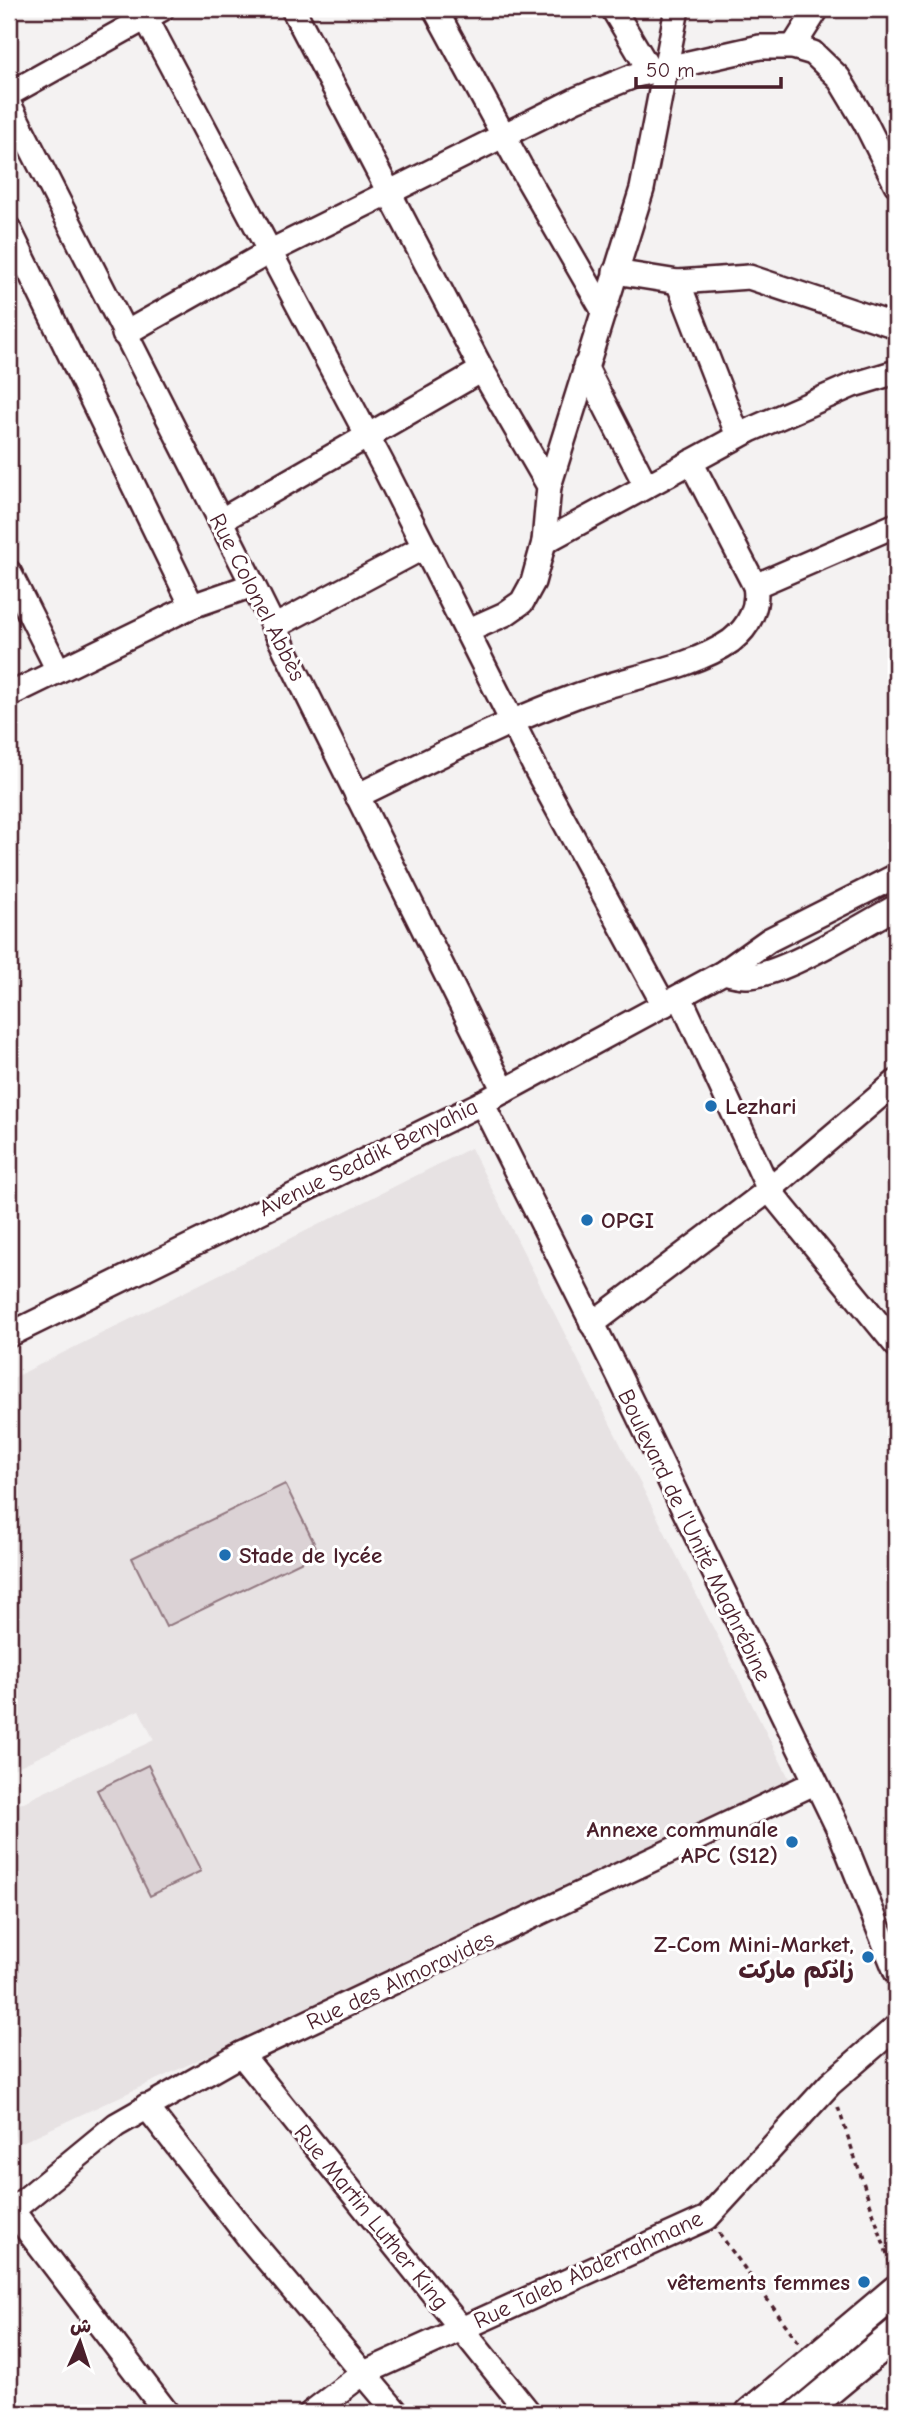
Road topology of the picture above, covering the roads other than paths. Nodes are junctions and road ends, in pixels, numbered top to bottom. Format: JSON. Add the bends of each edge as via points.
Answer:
{"nodes":[{"id":1,"x":293,"y":9,"type":"edge"},
{"id":2,"x":435,"y":9,"type":"edge"},
{"id":3,"x":613,"y":9,"type":"edge"},
{"id":4,"x":677,"y":9,"type":"edge"},
{"id":5,"x":817,"y":9,"type":"edge"},
{"id":6,"x":154,"y":13,"type":"edge"},
{"id":7,"x":793,"y":47,"type":"junction"},
{"id":8,"x":659,"y":69,"type":"junction"},
{"id":9,"x":9,"y":94,"type":"edge"},
{"id":10,"x":9,"y":104,"type":"edge"},
{"id":11,"x":502,"y":134,"type":"junction"},
{"id":12,"x":896,"y":184,"type":"edge"},
{"id":13,"x":392,"y":193,"type":"junction"},
{"id":14,"x":9,"y":229,"type":"edge"},
{"id":15,"x":269,"y":252,"type":"junction"},
{"id":16,"x":615,"y":272,"type":"junction"},
{"id":17,"x":678,"y":282,"type":"junction"},
{"id":18,"x":603,"y":310,"type":"junction"},
{"id":19,"x":896,"y":326,"type":"edge"},
{"id":20,"x":124,"y":334,"type":"junction"},
{"id":21,"x":585,"y":366,"type":"junction"},
{"id":22,"x":482,"y":370,"type":"junction"},
{"id":23,"x":896,"y":372,"type":"edge"},
{"id":24,"x":367,"y":436,"type":"junction"},
{"id":25,"x":738,"y":436,"type":"junction"},
{"id":26,"x":691,"y":463,"type":"junction"},
{"id":27,"x":549,"y":486,"type":"junction"},
{"id":28,"x":646,"y":486,"type":"junction"},
{"id":29,"x":220,"y":521,"type":"junction"},
{"id":30,"x":896,"y":525,"type":"edge"},
{"id":31,"x":544,"y":542,"type":"junction"},
{"id":32,"x":424,"y":547,"type":"junction"},
{"id":33,"x":9,"y":572,"type":"edge"},
{"id":34,"x":253,"y":585,"type":"junction"},
{"id":35,"x":755,"y":586,"type":"junction"},
{"id":36,"x":191,"y":606,"type":"junction"},
{"id":37,"x":274,"y":627,"type":"junction"},
{"id":38,"x":467,"y":631,"type":"junction"},
{"id":39,"x":58,"y":670,"type":"junction"},
{"id":40,"x":9,"y":695,"type":"edge"},
{"id":41,"x":511,"y":721,"type":"junction"},
{"id":42,"x":357,"y":796,"type":"junction"},
{"id":43,"x":896,"y":876,"type":"edge"},
{"id":44,"x":896,"y":907,"type":"edge"},
{"id":45,"x":724,"y":972,"type":"junction"},
{"id":46,"x":672,"y":1001,"type":"junction"},
{"id":47,"x":896,"y":1082,"type":"edge"},
{"id":48,"x":504,"y":1091,"type":"junction"},
{"id":49,"x":482,"y":1103,"type":"junction"},
{"id":50,"x":769,"y":1190,"type":"junction"},
{"id":51,"x":592,"y":1324,"type":"junction"},
{"id":52,"x":9,"y":1335,"type":"edge"},
{"id":53,"x":896,"y":1345,"type":"edge"},
{"id":54,"x":814,"y":1783,"type":"junction"},
{"id":55,"x":896,"y":1972,"type":"edge"},
{"id":56,"x":896,"y":2027,"type":"edge"},
{"id":57,"x":241,"y":2054,"type":"junction"},
{"id":58,"x":146,"y":2106,"type":"junction"},
{"id":59,"x":10,"y":2212,"type":"edge"},
{"id":60,"x":896,"y":2291,"type":"edge"},
{"id":61,"x":461,"y":2328,"type":"junction"},
{"id":62,"x":896,"y":2334,"type":"edge"},
{"id":63,"x":362,"y":2374,"type":"junction"},
{"id":64,"x":167,"y":2413,"type":"edge"},
{"id":65,"x":311,"y":2413,"type":"edge"},
{"id":66,"x":397,"y":2413,"type":"edge"},
{"id":67,"x":529,"y":2413,"type":"edge"},
{"id":68,"x":751,"y":2413,"type":"edge"},
{"id":69,"x":801,"y":2413,"type":"edge"}],
"edges":[{"from":1,"to":13,"type":"street"},
{"from":2,"to":11,"type":"street"},
{"from":3,"to":8,"type":"street"},
{"from":4,"to":8,"type":"street"},
{"from":5,"to":7,"type":"street"},
{"from":6,"to":9,"type":"street"},
{"from":6,"to":15,"type":"street"},
{"from":7,"to":8,"type":"street","via":[[760,47]]},
{"from":7,"to":12,"type":"street","via":[[813,53],[838,77]]},
{"from":8,"to":11,"type":"street","via":[[606,86]]},
{"from":8,"to":16,"type":"street","via":[[642,189]]},
{"from":10,"to":20,"type":"street","name":"Rue Colonel Abbès"},
{"from":11,"to":13,"type":"street"},
{"from":11,"to":18,"type":"street"},
{"from":13,"to":15,"type":"street"},
{"from":13,"to":22,"type":"street"},
{"from":14,"to":36,"type":"street"},
{"from":15,"to":20,"type":"street"},
{"from":15,"to":24,"type":"street"},
{"from":16,"to":17,"type":"street"},
{"from":16,"to":18,"type":"street"},
{"from":17,"to":19,"type":"street","via":[[748,277]]},
{"from":17,"to":25,"type":"street"},
{"from":18,"to":21,"type":"street"},
{"from":20,"to":29,"type":"street","name":"Rue Colonel Abbès"},
{"from":21,"to":27,"type":"street"},
{"from":21,"to":28,"type":"street"},
{"from":22,"to":24,"type":"street"},
{"from":22,"to":27,"type":"street"},
{"from":23,"to":25,"type":"street","via":[[835,392]]},
{"from":24,"to":29,"type":"street"},
{"from":24,"to":32,"type":"street"},
{"from":25,"to":26,"type":"street"},
{"from":26,"to":28,"type":"street"},
{"from":26,"to":35,"type":"street"},
{"from":27,"to":31,"type":"street"},
{"from":28,"to":31,"type":"street"},
{"from":29,"to":34,"type":"street","name":"Rue Colonel Abbès"},
{"from":30,"to":35,"type":"street"},
{"from":31,"to":38,"type":"street","via":[[522,602]]},
{"from":32,"to":37,"type":"street"},
{"from":32,"to":38,"type":"street"},
{"from":33,"to":39,"type":"street"},
{"from":34,"to":36,"type":"street"},
{"from":34,"to":37,"type":"street","name":"Rue Colonel Abbès"},
{"from":35,"to":41,"type":"street","via":[[758,601],[749,620],[733,639],[707,655]]},
{"from":36,"to":39,"type":"street"},
{"from":37,"to":42,"type":"street","name":"Rue Colonel Abbès"},
{"from":38,"to":41,"type":"street"},
{"from":39,"to":40,"type":"street"},
{"from":41,"to":42,"type":"street"},
{"from":41,"to":46,"type":"street"},
{"from":42,"to":48,"type":"street","name":"Rue Colonel Abbès"},
{"from":43,"to":45,"type":"street","name":"Avenue Seddik Benyahia","via":[[769,940]]},
{"from":44,"to":45,"type":"street","via":[[763,973],[747,977]]},
{"from":45,"to":46,"type":"street","name":"Avenue Seddik Benyahia"},
{"from":46,"to":48,"type":"street","name":"Avenue Seddik Benyahia"},
{"from":46,"to":50,"type":"street"},
{"from":47,"to":50,"type":"street"},
{"from":48,"to":49,"type":"street","name":"Avenue Seddik Benyahia"},
{"from":49,"to":51,"type":"street","name":"Boulevard de l'Unité Maghrébine"},
{"from":49,"to":52,"type":"street","name":"Avenue Seddik Benyahia"},
{"from":50,"to":51,"type":"street"},
{"from":50,"to":53,"type":"street"},
{"from":51,"to":54,"type":"street","name":"Boulevard de l'Unité Maghrébine"},
{"from":54,"to":55,"type":"street","name":"Boulevard de l'Unité Maghrébine","via":[[859,1875]]},
{"from":54,"to":57,"type":"street","name":"Rue des Almoravides"},
{"from":56,"to":61,"type":"street","name":"Rue Taleb Abderrahmane","via":[[830,2084],[707,2218]]},
{"from":57,"to":58,"type":"street","name":"Rue des Almoravides"},
{"from":57,"to":61,"type":"street","name":"Rue Martin Luther King"},
{"from":58,"to":59,"type":"street","name":"Rue des Almoravides"},
{"from":58,"to":63,"type":"street"},
{"from":59,"to":64,"type":"street"},
{"from":60,"to":68,"type":"main road"},
{"from":61,"to":63,"type":"street","name":"Rue Taleb Abderrahmane"},
{"from":61,"to":67,"type":"street","name":"Rue Martin Luther King"},
{"from":62,"to":69,"type":"main road"},
{"from":63,"to":65,"type":"street","name":"Rue Taleb Abderrahmane"},
{"from":63,"to":66,"type":"street"}]}
